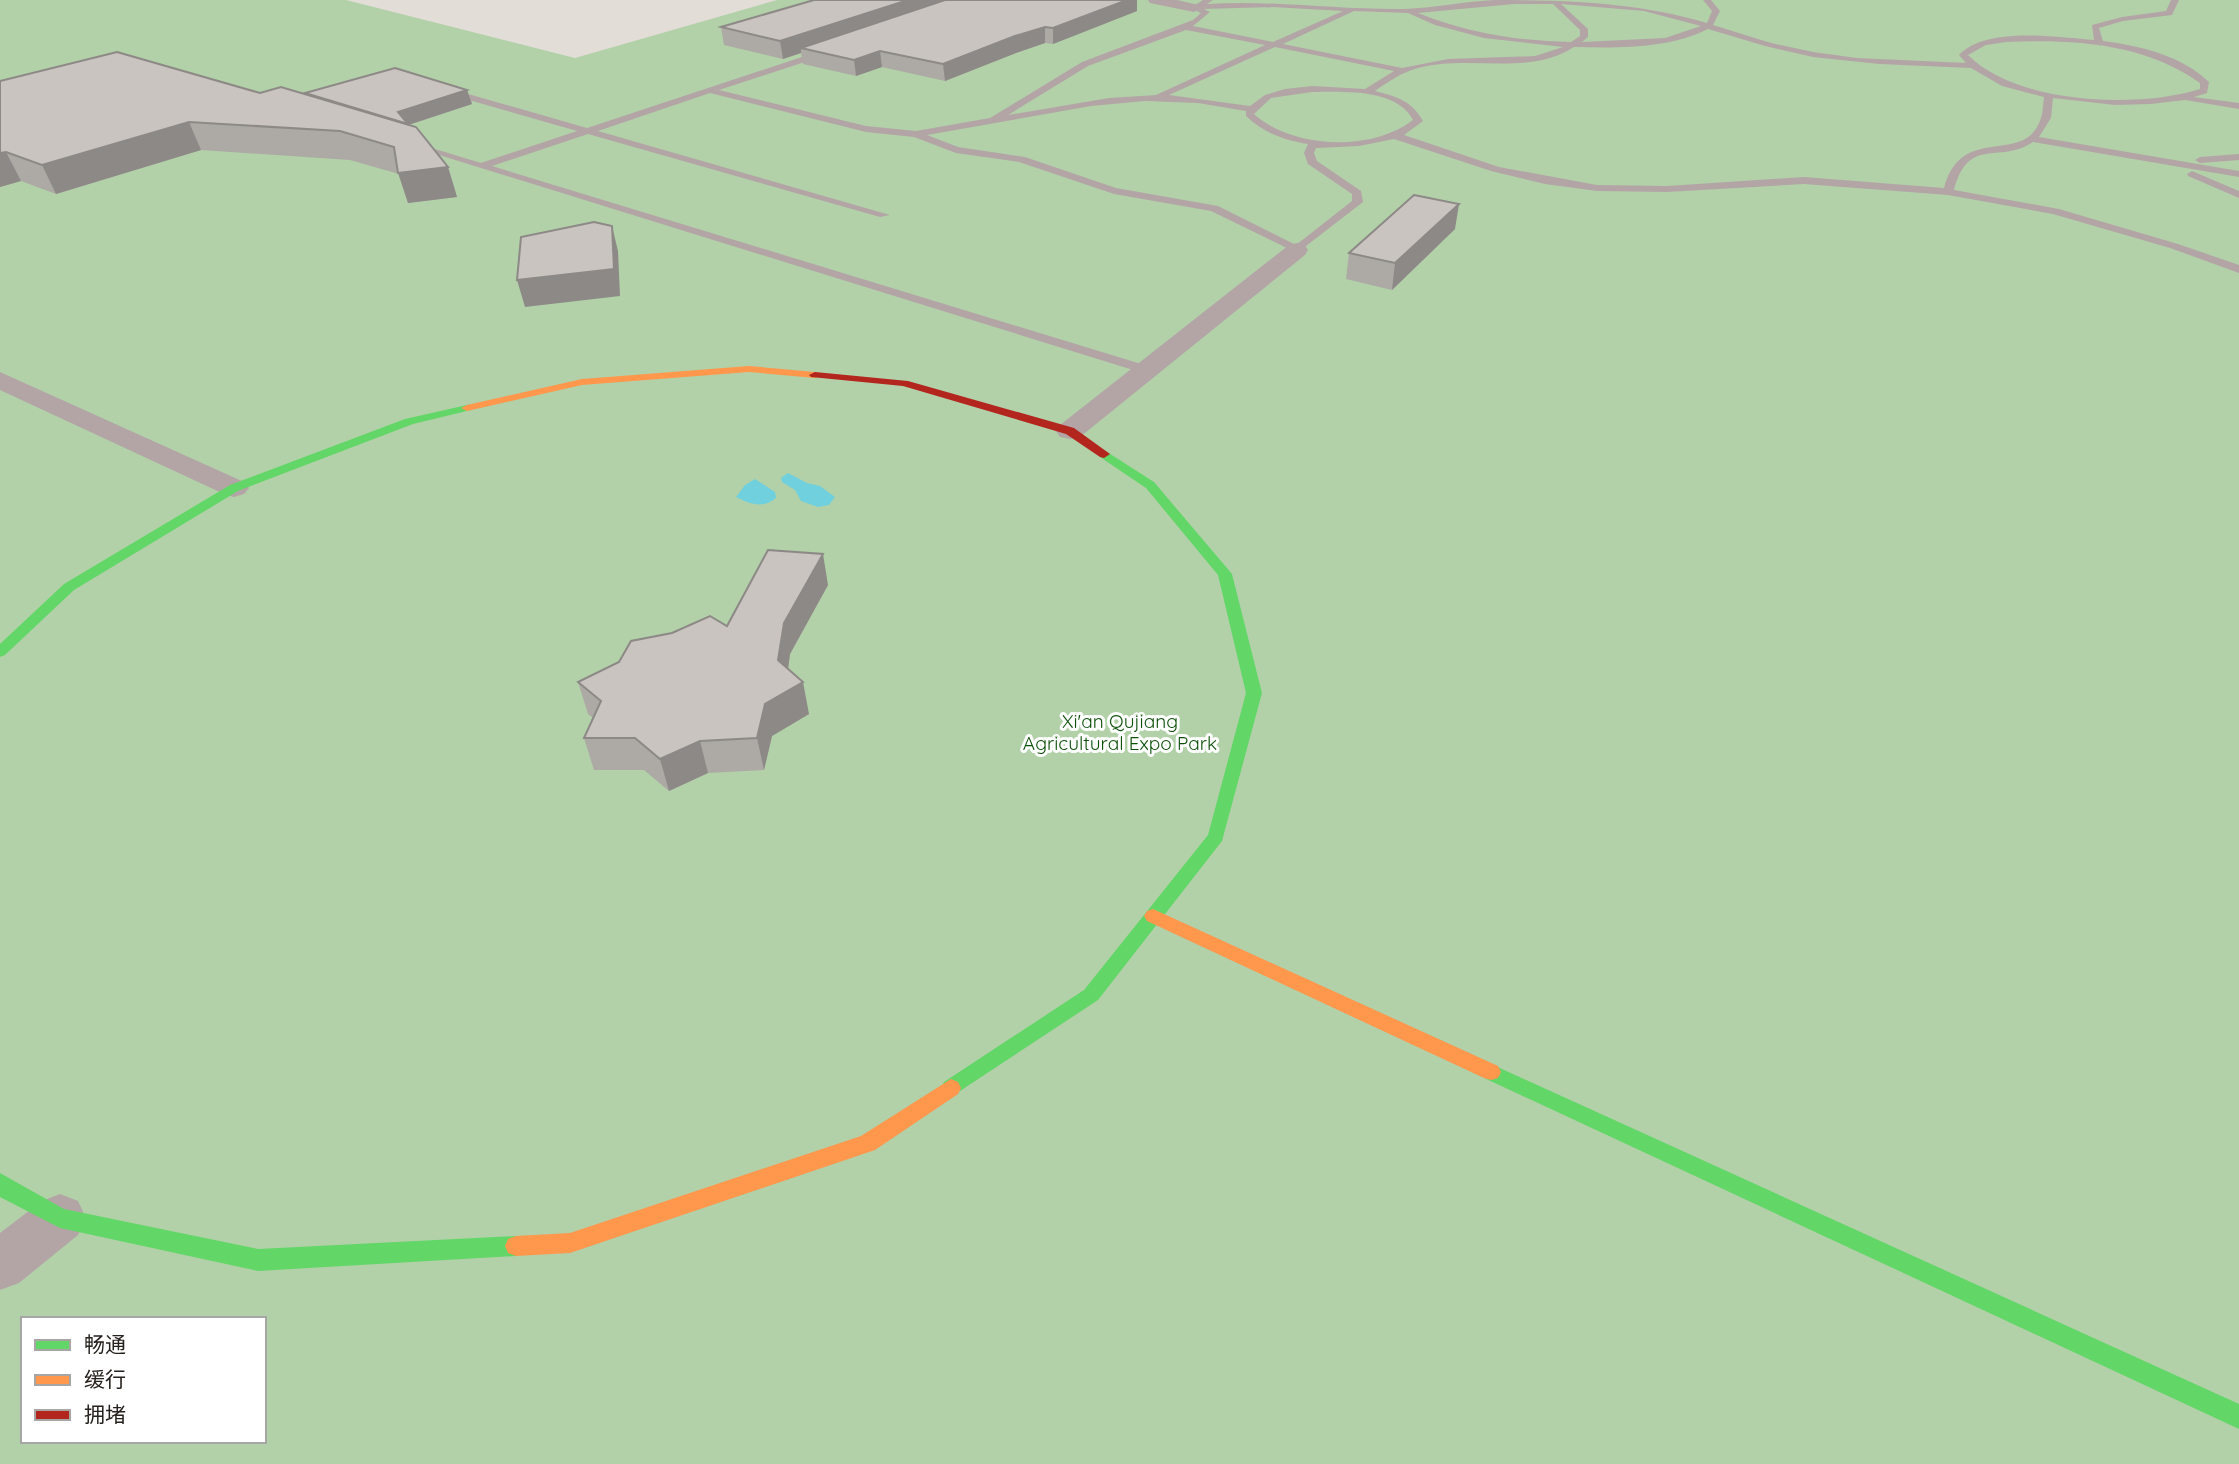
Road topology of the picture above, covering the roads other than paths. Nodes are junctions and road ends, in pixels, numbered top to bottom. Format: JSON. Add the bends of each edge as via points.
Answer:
{"nodes":[{"id":1,"x":1155,"y":0,"type":"edge"},
{"id":2,"x":1209,"y":0,"type":"edge"},
{"id":3,"x":1397,"y":0,"type":"edge"},
{"id":4,"x":1707,"y":0,"type":"edge"},
{"id":5,"x":2175,"y":0,"type":"edge"},
{"id":6,"x":1555,"y":1,"type":"edge"},
{"id":7,"x":1194,"y":8,"type":"junction"},
{"id":8,"x":1354,"y":9,"type":"junction"},
{"id":9,"x":1409,"y":10,"type":"junction"},
{"id":10,"x":1710,"y":24,"type":"junction"},
{"id":11,"x":1184,"y":27,"type":"junction"},
{"id":12,"x":1576,"y":44,"type":"junction"},
{"id":13,"x":2099,"y":44,"type":"junction"},
{"id":14,"x":1275,"y":45,"type":"junction"},
{"id":15,"x":839,"y":48,"type":"edge"},
{"id":16,"x":1969,"y":66,"type":"junction"},
{"id":17,"x":1399,"y":69,"type":"junction"},
{"id":18,"x":436,"y":88,"type":"edge"},
{"id":19,"x":711,"y":91,"type":"junction"},
{"id":20,"x":1367,"y":92,"type":"junction"},
{"id":21,"x":2049,"y":94,"type":"junction"},
{"id":22,"x":1156,"y":98,"type":"junction"},
{"id":23,"x":2189,"y":99,"type":"junction"},
{"id":24,"x":2239,"y":107,"type":"edge"},
{"id":25,"x":1251,"y":109,"type":"junction"},
{"id":26,"x":993,"y":120,"type":"junction"},
{"id":27,"x":589,"y":131,"type":"junction"},
{"id":28,"x":916,"y":134,"type":"junction"},
{"id":29,"x":1396,"y":136,"type":"junction"},
{"id":30,"x":2032,"y":139,"type":"junction"},
{"id":31,"x":402,"y":142,"type":"edge"},
{"id":32,"x":1320,"y":142,"type":"junction"},
{"id":33,"x":2239,"y":157,"type":"edge"},
{"id":34,"x":2169,"y":162,"type":"junction"},
{"id":35,"x":481,"y":166,"type":"junction"},
{"id":36,"x":2239,"y":174,"type":"edge"},
{"id":37,"x":1948,"y":192,"type":"junction"},
{"id":38,"x":2239,"y":195,"type":"edge"},
{"id":39,"x":884,"y":215,"type":"dead end"},
{"id":40,"x":1297,"y":250,"type":"junction"},
{"id":41,"x":2239,"y":269,"type":"edge"},
{"id":42,"x":1146,"y":370,"type":"junction"},
{"id":43,"x":0,"y":380,"type":"edge"},
{"id":44,"x":1070,"y":431,"type":"junction"},
{"id":45,"x":234,"y":488,"type":"junction"},
{"id":46,"x":0,"y":652,"type":"edge"},
{"id":47,"x":1153,"y":916,"type":"junction"},
{"id":48,"x":0,"y":1183,"type":"edge"},
{"id":49,"x":60,"y":1218,"type":"junction"},
{"id":50,"x":0,"y":1265,"type":"edge"},
{"id":51,"x":2239,"y":1417,"type":"edge"}],
"edges":[{"from":1,"to":7,"type":"street"},
{"from":2,"to":7,"type":"lane"},
{"from":3,"to":9,"type":"lane"},
{"from":4,"to":10,"type":"lane","via":[[1716,11]]},
{"from":5,"to":13,"type":"lane","via":[[2169,13],[2095,27]]},
{"from":6,"to":9,"type":"lane"},
{"from":6,"to":10,"type":"lane","via":[[1624,6]]},
{"from":6,"to":12,"type":"lane","via":[[1584,29],[1584,37]]},
{"from":7,"to":8,"type":"lane","via":[[1263,2]]},
{"from":7,"to":11,"type":"lane","via":[[1206,12]]},
{"from":8,"to":9,"type":"lane"},
{"from":8,"to":14,"type":"lane"},
{"from":9,"to":12,"type":"lane","via":[[1443,26],[1486,36]]},
{"from":10,"to":12,"type":"lane","via":[[1646,43]]},
{"from":10,"to":16,"type":"lane","via":[[1820,57]]},
{"from":11,"to":14,"type":"lane"},
{"from":11,"to":26,"type":"lane","via":[[1085,64]]},
{"from":12,"to":17,"type":"lane","via":[[1531,58],[1426,62]]},
{"from":13,"to":16,"type":"lane","via":[[1992,41],[1971,47],[1963,55]]},
{"from":13,"to":23,"type":"lane","via":[[2158,57],[2192,71],[2205,82],[2204,91]]},
{"from":14,"to":17,"type":"lane"},
{"from":14,"to":22,"type":"lane"},
{"from":15,"to":19,"type":"lane"},
{"from":16,"to":21,"type":"lane","via":[[2013,86]]},
{"from":17,"to":20,"type":"lane"},
{"from":18,"to":27,"type":"lane"},
{"from":19,"to":27,"type":"lane"},
{"from":19,"to":28,"type":"lane","via":[[866,129]]},
{"from":20,"to":25,"type":"lane","via":[[1287,92],[1266,97]]},
{"from":20,"to":29,"type":"lane","via":[[1389,97],[1416,112],[1418,121],[1412,130]]},
{"from":21,"to":23,"type":"lane","via":[[2129,103]]},
{"from":21,"to":30,"type":"lane","via":[[2049,114]]},
{"from":22,"to":25,"type":"lane"},
{"from":22,"to":26,"type":"lane"},
{"from":23,"to":24,"type":"lane"},
{"from":25,"to":32,"type":"lane","via":[[1255,123],[1270,132]]},
{"from":26,"to":28,"type":"lane"},
{"from":27,"to":35,"type":"lane"},
{"from":27,"to":39,"type":"lane"},
{"from":28,"to":40,"type":"lane","via":[[956,150],[1021,159],[1114,191],[1214,208]]},
{"from":29,"to":32,"type":"lane"},
{"from":29,"to":37,"type":"lane","via":[[1495,171],[1599,188],[1649,190],[1786,181]]},
{"from":30,"to":34,"type":"lane"},
{"from":30,"to":37,"type":"lane","via":[[1964,159],[1955,168]]},
{"from":31,"to":35,"type":"lane"},
{"from":32,"to":40,"type":"lane","via":[[1309,153],[1312,162],[1357,193],[1358,202]]},
{"from":33,"to":34,"type":"lane"},
{"from":34,"to":36,"type":"lane"},
{"from":34,"to":38,"type":"lane"},
{"from":35,"to":42,"type":"lane"},
{"from":37,"to":41,"type":"lane","via":[[2055,211]]},
{"from":40,"to":42,"type":"street"},
{"from":42,"to":44,"type":"street"},
{"from":43,"to":45,"type":"street"},
{"from":44,"to":45,"type":"street","via":[[904,383],[749,369],[582,382],[409,421]]},
{"from":44,"to":47,"type":"street","via":[[1150,485],[1225,575],[1254,693],[1216,837]]},
{"from":45,"to":46,"type":"street","via":[[69,587]]},
{"from":47,"to":49,"type":"street","via":[[1091,995],[868,1143],[570,1242],[258,1261]]},
{"from":47,"to":51,"type":"street"},
{"from":48,"to":49,"type":"street"},
{"from":49,"to":50,"type":"street"}]}
